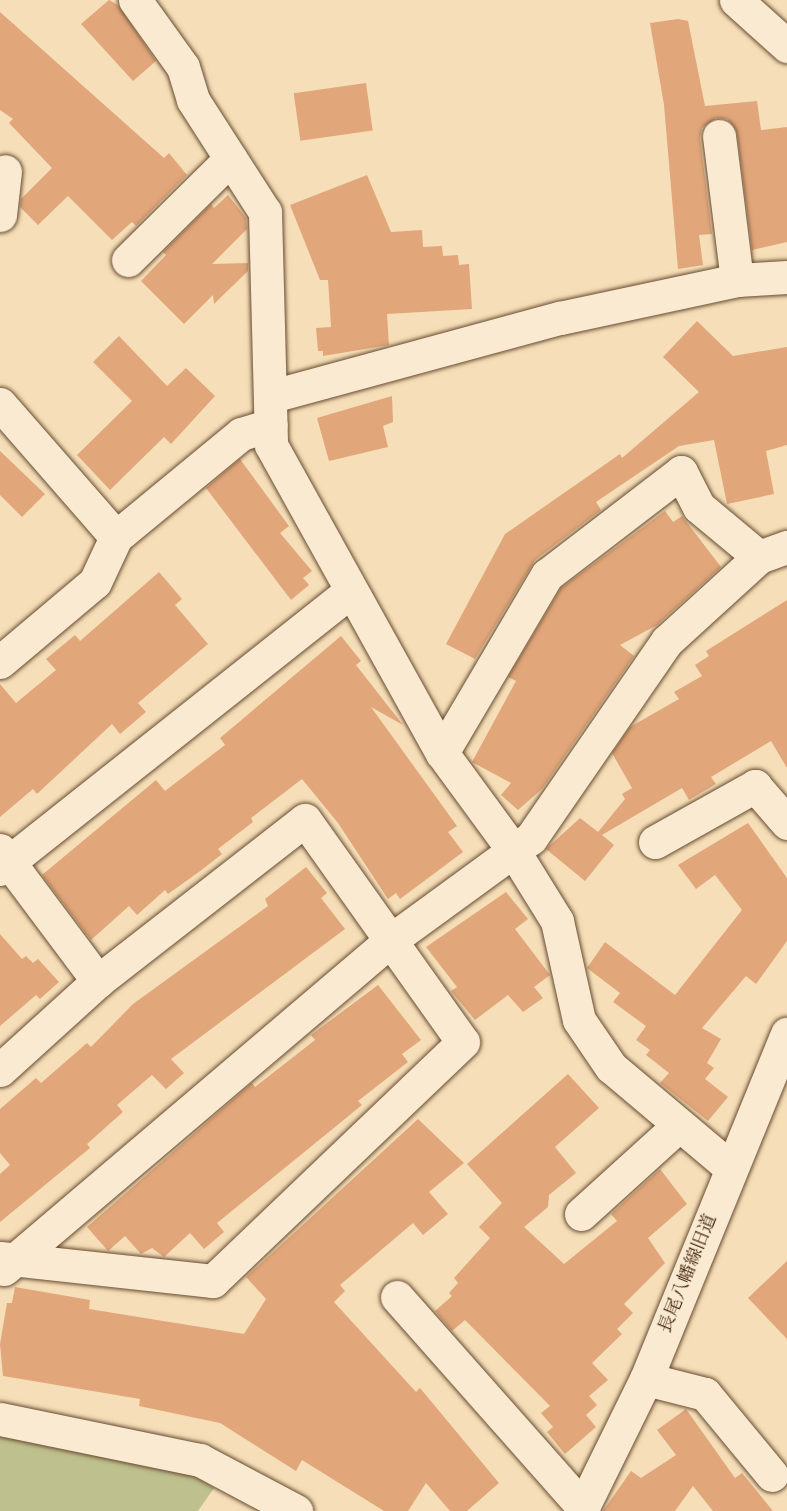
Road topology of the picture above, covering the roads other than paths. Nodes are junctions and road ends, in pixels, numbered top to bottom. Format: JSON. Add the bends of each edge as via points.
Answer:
{"nodes":[{"id":1,"x":135,"y":0,"type":"edge"},
{"id":2,"x":736,"y":0,"type":"edge"},
{"id":3,"x":787,"y":46,"type":"edge"},
{"id":4,"x":719,"y":136,"type":"dead end"},
{"id":5,"x":230,"y":159,"type":"junction"},
{"id":6,"x":5,"y":171,"type":"dead end"},
{"id":7,"x":0,"y":215,"type":"edge"},
{"id":8,"x":128,"y":260,"type":"dead end"},
{"id":9,"x":787,"y":277,"type":"edge"},
{"id":10,"x":737,"y":280,"type":"junction"},
{"id":11,"x":0,"y":404,"type":"edge"},
{"id":12,"x":272,"y":411,"type":"junction"},
{"id":13,"x":116,"y":537,"type":"junction"},
{"id":14,"x":773,"y":552,"type":"edge"},
{"id":15,"x":351,"y":591,"type":"junction"},
{"id":16,"x":0,"y":662,"type":"edge"},
{"id":17,"x":442,"y":753,"type":"junction"},
{"id":18,"x":787,"y":824,"type":"edge"},
{"id":19,"x":655,"y":842,"type":"dead end"},
{"id":20,"x":513,"y":850,"type":"junction"},
{"id":21,"x":3,"y":860,"type":"edge"},
{"id":22,"x":391,"y":940,"type":"junction"},
{"id":23,"x":98,"y":981,"type":"junction"},
{"id":24,"x":787,"y":1034,"type":"edge"},
{"id":25,"x":0,"y":1070,"type":"edge"},
{"id":26,"x":678,"y":1126,"type":"junction"},
{"id":27,"x":731,"y":1168,"type":"junction"},
{"id":28,"x":581,"y":1214,"type":"dead end"},
{"id":29,"x":4,"y":1263,"type":"edge"},
{"id":30,"x":398,"y":1297,"type":"dead end"},
{"id":31,"x":646,"y":1379,"type":"junction"},
{"id":32,"x":0,"y":1419,"type":"edge"},
{"id":33,"x":772,"y":1475,"type":"dead end"},
{"id":34,"x":582,"y":1509,"type":"edge"},
{"id":35,"x":296,"y":1511,"type":"edge"}],
"edges":[{"from":1,"to":5,"type":"street","via":[[183,67],[193,100]]},
{"from":2,"to":3,"type":"street"},
{"from":4,"to":10,"type":"street"},
{"from":5,"to":8,"type":"street"},
{"from":5,"to":12,"type":"street","via":[[265,212]]},
{"from":6,"to":7,"type":"street"},
{"from":9,"to":10,"type":"street"},
{"from":10,"to":12,"type":"street","via":[[560,318]]},
{"from":11,"to":13,"type":"street"},
{"from":12,"to":13,"type":"street"},
{"from":12,"to":15,"type":"street","via":[[271,445]]},
{"from":13,"to":16,"type":"street","via":[[95,582]]},
{"from":14,"to":17,"type":"street","via":[[699,507],[681,472],[547,575]]},
{"from":14,"to":20,"type":"street","via":[[668,640],[538,829]]},
{"from":15,"to":17,"type":"street"},
{"from":15,"to":21,"type":"street"},
{"from":17,"to":20,"type":"street"},
{"from":18,"to":19,"type":"street","via":[[755,786]]},
{"from":20,"to":22,"type":"street"},
{"from":20,"to":26,"type":"street","via":[[557,921],[579,1020],[611,1067]]},
{"from":21,"to":23,"type":"street"},
{"from":22,"to":23,"type":"street","via":[[306,820]]},
{"from":22,"to":29,"type":"street"},
{"from":22,"to":29,"type":"street","via":[[463,1042],[213,1281]]},
{"from":23,"to":25,"type":"street"},
{"from":24,"to":27,"type":"street","name":"長尾八幡線旧道"},
{"from":26,"to":27,"type":"street"},
{"from":26,"to":28,"type":"street"},
{"from":27,"to":31,"type":"street","name":"長尾八幡線旧道"},
{"from":30,"to":34,"type":"street"},
{"from":31,"to":33,"type":"street","via":[[705,1394]]},
{"from":31,"to":34,"type":"street","name":"長尾八幡線旧道"},
{"from":32,"to":35,"type":"street","via":[[200,1461]]}]}
